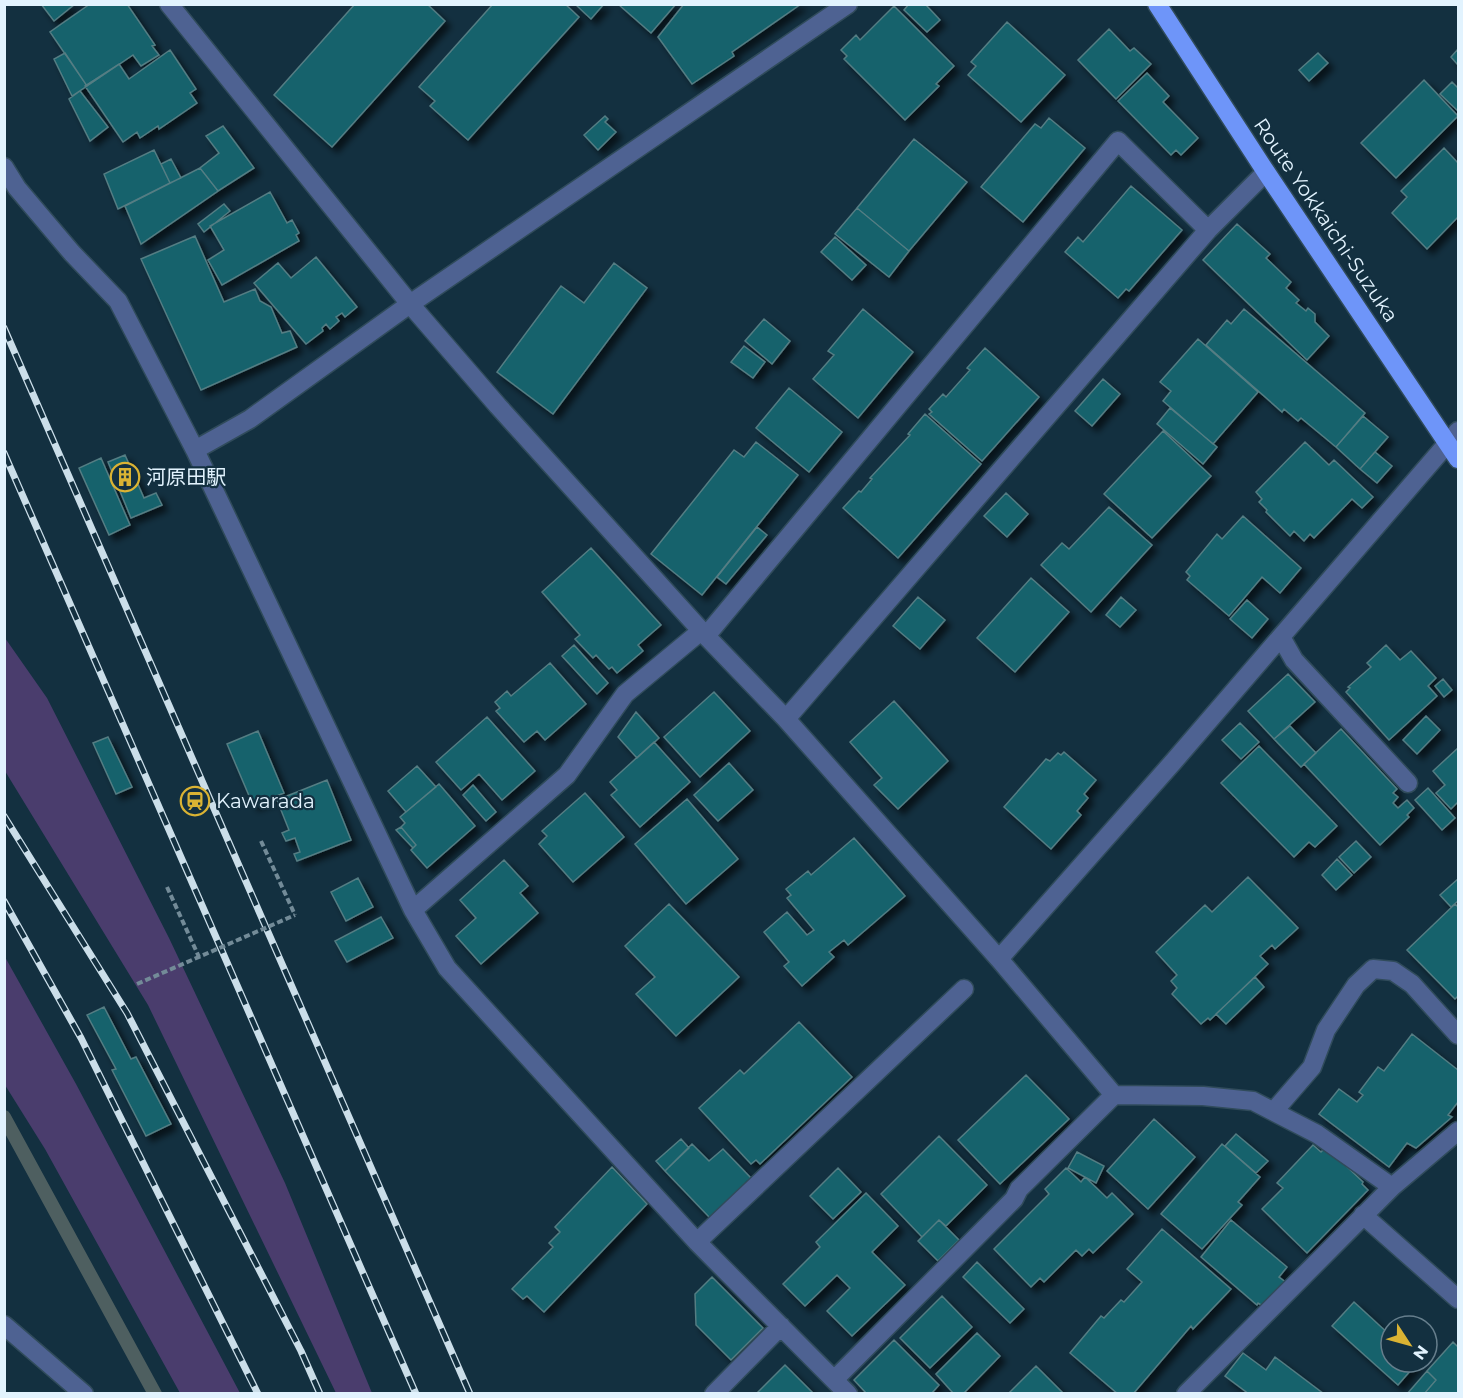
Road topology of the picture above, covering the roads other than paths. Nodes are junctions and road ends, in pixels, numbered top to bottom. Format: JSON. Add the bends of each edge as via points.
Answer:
{"nodes":[{"id":1,"x":169,"y":4,"type":"edge"},
{"id":2,"x":848,"y":4,"type":"edge"},
{"id":3,"x":1157,"y":4,"type":"edge"},
{"id":4,"x":4,"y":167,"type":"edge"},
{"id":5,"x":1266,"y":172,"type":"junction"},
{"id":6,"x":1208,"y":230,"type":"junction"},
{"id":7,"x":410,"y":304,"type":"junction"},
{"id":8,"x":1454,"y":437,"type":"edge"},
{"id":9,"x":195,"y":450,"type":"junction"},
{"id":10,"x":1458,"y":459,"type":"edge"},
{"id":11,"x":704,"y":633,"type":"junction"},
{"id":12,"x":1281,"y":637,"type":"junction"},
{"id":13,"x":786,"y":719,"type":"junction"},
{"id":14,"x":1408,"y":783,"type":"dead end"},
{"id":15,"x":412,"y":910,"type":"junction"},
{"id":16,"x":999,"y":959,"type":"junction"},
{"id":17,"x":964,"y":989,"type":"dead end"},
{"id":18,"x":1458,"y":1035,"type":"edge"},
{"id":19,"x":1114,"y":1095,"type":"junction"},
{"id":20,"x":1274,"y":1112,"type":"junction"},
{"id":21,"x":1458,"y":1131,"type":"edge"},
{"id":22,"x":1392,"y":1187,"type":"junction"},
{"id":23,"x":1363,"y":1215,"type":"junction"},
{"id":24,"x":697,"y":1242,"type":"junction"},
{"id":25,"x":1458,"y":1299,"type":"edge"},
{"id":26,"x":4,"y":1325,"type":"edge"},
{"id":27,"x":781,"y":1326,"type":"junction"},
{"id":28,"x":835,"y":1379,"type":"junction"},
{"id":29,"x":84,"y":1394,"type":"edge"},
{"id":30,"x":714,"y":1394,"type":"edge"},
{"id":31,"x":848,"y":1394,"type":"edge"},
{"id":32,"x":1185,"y":1394,"type":"edge"}],
"edges":[{"from":1,"to":7,"type":"street"},
{"from":2,"to":7,"type":"street"},
{"from":3,"to":5,"type":"main road","name":"Route Yokkaichi-Suzuka"},
{"from":4,"to":9,"type":"street","via":[[72,253],[118,301]]},
{"from":5,"to":6,"type":"street"},
{"from":5,"to":8,"type":"main road","name":"Route Yokkaichi-Suzuka"},
{"from":6,"to":11,"type":"street","via":[[1118,141]]},
{"from":6,"to":13,"type":"street"},
{"from":7,"to":9,"type":"street","via":[[250,419]]},
{"from":7,"to":11,"type":"street"},
{"from":8,"to":10,"type":"main road","name":"Route Yokkaichi-Suzuka"},
{"from":8,"to":12,"type":"street"},
{"from":9,"to":15,"type":"street"},
{"from":11,"to":13,"type":"street"},
{"from":11,"to":15,"type":"street","via":[[625,694],[567,775]]},
{"from":12,"to":14,"type":"street","via":[[1294,660]]},
{"from":12,"to":16,"type":"street"},
{"from":13,"to":16,"type":"street"},
{"from":15,"to":24,"type":"street","via":[[447,968]]},
{"from":16,"to":19,"type":"street"},
{"from":17,"to":24,"type":"street"},
{"from":18,"to":20,"type":"street","via":[[1412,984],[1393,971],[1373,969],[1356,985],[1326,1030],[1312,1067]]},
{"from":19,"to":20,"type":"street","via":[[1253,1101]]},
{"from":19,"to":28,"type":"street"},
{"from":20,"to":22,"type":"street","via":[[1317,1134]]},
{"from":21,"to":22,"type":"street"},
{"from":22,"to":23,"type":"street"},
{"from":23,"to":25,"type":"street"},
{"from":23,"to":32,"type":"street"},
{"from":24,"to":27,"type":"street"},
{"from":26,"to":29,"type":"street"},
{"from":27,"to":28,"type":"street"},
{"from":27,"to":30,"type":"street"},
{"from":28,"to":31,"type":"street"}]}
